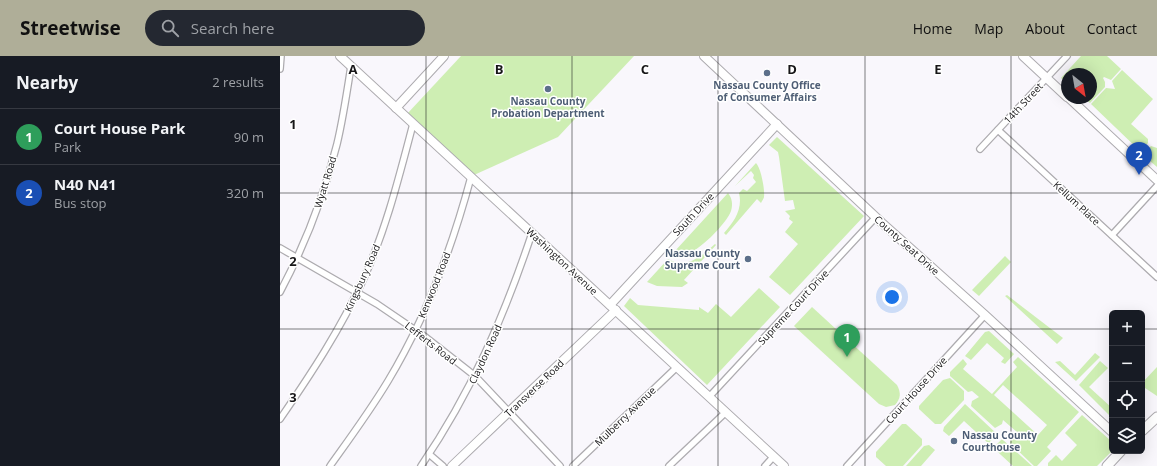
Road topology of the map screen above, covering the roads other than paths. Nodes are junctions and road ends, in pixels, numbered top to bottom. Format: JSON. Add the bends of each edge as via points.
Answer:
{"nodes":[{"id":1,"x":281,"y":56,"type":"edge"},
{"id":2,"x":340,"y":56,"type":"edge"},
{"id":3,"x":444,"y":56,"type":"edge"},
{"id":4,"x":704,"y":56,"type":"edge"},
{"id":5,"x":1023,"y":56,"type":"edge"},
{"id":6,"x":1067,"y":56,"type":"edge"},
{"id":7,"x":351,"y":66,"type":"junction"},
{"id":8,"x":280,"y":69,"type":"edge"},
{"id":9,"x":1047,"y":78,"type":"junction"},
{"id":10,"x":1061,"y":91,"type":"edge"},
{"id":11,"x":1076,"y":104,"type":"edge"},
{"id":12,"x":396,"y":108,"type":"junction"},
{"id":13,"x":413,"y":124,"type":"junction"},
{"id":14,"x":777,"y":124,"type":"junction"},
{"id":15,"x":998,"y":130,"type":"junction"},
{"id":16,"x":980,"y":149,"type":"dead end"},
{"id":17,"x":471,"y":177,"type":"junction"},
{"id":18,"x":1157,"y":180,"type":"edge"},
{"id":19,"x":1157,"y":186,"type":"edge"},
{"id":20,"x":876,"y":217,"type":"junction"},
{"id":21,"x":532,"y":233,"type":"junction"},
{"id":22,"x":1112,"y":235,"type":"junction"},
{"id":23,"x":280,"y":248,"type":"edge"},
{"id":24,"x":297,"y":258,"type":"junction"},
{"id":25,"x":1157,"y":277,"type":"edge"},
{"id":26,"x":280,"y":292,"type":"edge"},
{"id":27,"x":357,"y":292,"type":"junction"},
{"id":28,"x":613,"y":308,"type":"junction"},
{"id":29,"x":985,"y":315,"type":"junction"},
{"id":30,"x":415,"y":330,"type":"junction"},
{"id":31,"x":677,"y":367,"type":"junction"},
{"id":32,"x":475,"y":376,"type":"junction"},
{"id":33,"x":709,"y":397,"type":"junction"},
{"id":34,"x":509,"y":412,"type":"junction"},
{"id":35,"x":726,"y":412,"type":"junction"},
{"id":36,"x":1157,"y":417,"type":"edge"},
{"id":37,"x":280,"y":419,"type":"edge"},
{"id":38,"x":1145,"y":428,"type":"edge"},
{"id":39,"x":1109,"y":429,"type":"edge"},
{"id":40,"x":429,"y":454,"type":"junction"},
{"id":41,"x":1118,"y":454,"type":"edge"},
{"id":42,"x":774,"y":456,"type":"junction"},
{"id":43,"x":330,"y":466,"type":"edge"},
{"id":44,"x":421,"y":466,"type":"edge"},
{"id":45,"x":443,"y":466,"type":"edge"},
{"id":46,"x":452,"y":466,"type":"edge"},
{"id":47,"x":560,"y":466,"type":"edge"},
{"id":48,"x":573,"y":466,"type":"edge"},
{"id":49,"x":669,"y":466,"type":"edge"},
{"id":50,"x":765,"y":466,"type":"edge"},
{"id":51,"x":784,"y":466,"type":"edge"},
{"id":52,"x":846,"y":466,"type":"edge"},
{"id":53,"x":1107,"y":466,"type":"edge"}],
"edges":[{"from":1,"to":8,"type":"street"},
{"from":2,"to":7,"type":"street","name":"Washington Avenue"},
{"from":3,"to":12,"type":"street"},
{"from":4,"to":14,"type":"street","name":"County Seat Drive"},
{"from":5,"to":9,"type":"street"},
{"from":6,"to":9,"type":"street","name":"14th Street"},
{"from":7,"to":12,"type":"street","name":"Washington Avenue"},
{"from":7,"to":24,"type":"street","name":"Wyatt Road","via":[[341,125],[329,173]]},
{"from":9,"to":10,"type":"street"},
{"from":9,"to":15,"type":"street","name":"14th Street"},
{"from":11,"to":18,"type":"street"},
{"from":12,"to":13,"type":"street","name":"Washington Avenue"},
{"from":13,"to":17,"type":"street","name":"Washington Avenue"},
{"from":13,"to":27,"type":"street","name":"Kingsbury Road","via":[[388,217]]},
{"from":14,"to":20,"type":"street","name":"County Seat Drive"},
{"from":14,"to":28,"type":"street","name":"South Drive"},
{"from":15,"to":16,"type":"street","name":"14th Street"},
{"from":15,"to":22,"type":"street","name":"Kellum Place"},
{"from":17,"to":21,"type":"street","name":"Washington Avenue"},
{"from":17,"to":30,"type":"street","name":"Kenwood Road","via":[[448,252]]},
{"from":19,"to":22,"type":"street"},
{"from":20,"to":29,"type":"street","name":"County Seat Drive"},
{"from":20,"to":33,"type":"street","name":"Supreme Court Drive"},
{"from":21,"to":28,"type":"street","name":"Washington Avenue"},
{"from":21,"to":32,"type":"street","name":"Claydon Road","via":[[505,308]]},
{"from":22,"to":25,"type":"street","name":"Kellum Place"},
{"from":23,"to":24,"type":"street","name":"Lefferts Road"},
{"from":24,"to":26,"type":"street","name":"Wyatt Road"},
{"from":24,"to":27,"type":"street","name":"Lefferts Road"},
{"from":27,"to":30,"type":"street","name":"Lefferts Road"},
{"from":27,"to":37,"type":"street","name":"Kingsbury Road","via":[[321,359]]},
{"from":28,"to":31,"type":"street","name":"Washington Avenue"},
{"from":28,"to":34,"type":"street","name":"Transverse Road"},
{"from":29,"to":39,"type":"street","name":"County Seat Drive"},
{"from":29,"to":52,"type":"street","name":"Court House Drive"},
{"from":30,"to":32,"type":"street","name":"Lefferts Road"},
{"from":30,"to":43,"type":"street","name":"Kenwood Road","via":[[389,380],[360,426]]},
{"from":31,"to":33,"type":"street","name":"Washington Avenue"},
{"from":31,"to":48,"type":"street","name":"Mulberry Avenue"},
{"from":32,"to":34,"type":"street","name":"Lefferts Road"},
{"from":32,"to":40,"type":"street","name":"Claydon Road"},
{"from":33,"to":35,"type":"street","name":"Washington Avenue"},
{"from":34,"to":46,"type":"street","name":"Transverse Road"},
{"from":34,"to":47,"type":"street","name":"Lefferts Road"},
{"from":35,"to":42,"type":"street","name":"Washington Avenue"},
{"from":35,"to":49,"type":"street"},
{"from":36,"to":38,"type":"main road"},
{"from":40,"to":44,"type":"street","name":"Claydon Road"},
{"from":40,"to":45,"type":"street"},
{"from":41,"to":53,"type":"main road"},
{"from":42,"to":50,"type":"street"},
{"from":42,"to":51,"type":"street","name":"Washington Avenue"}]}
